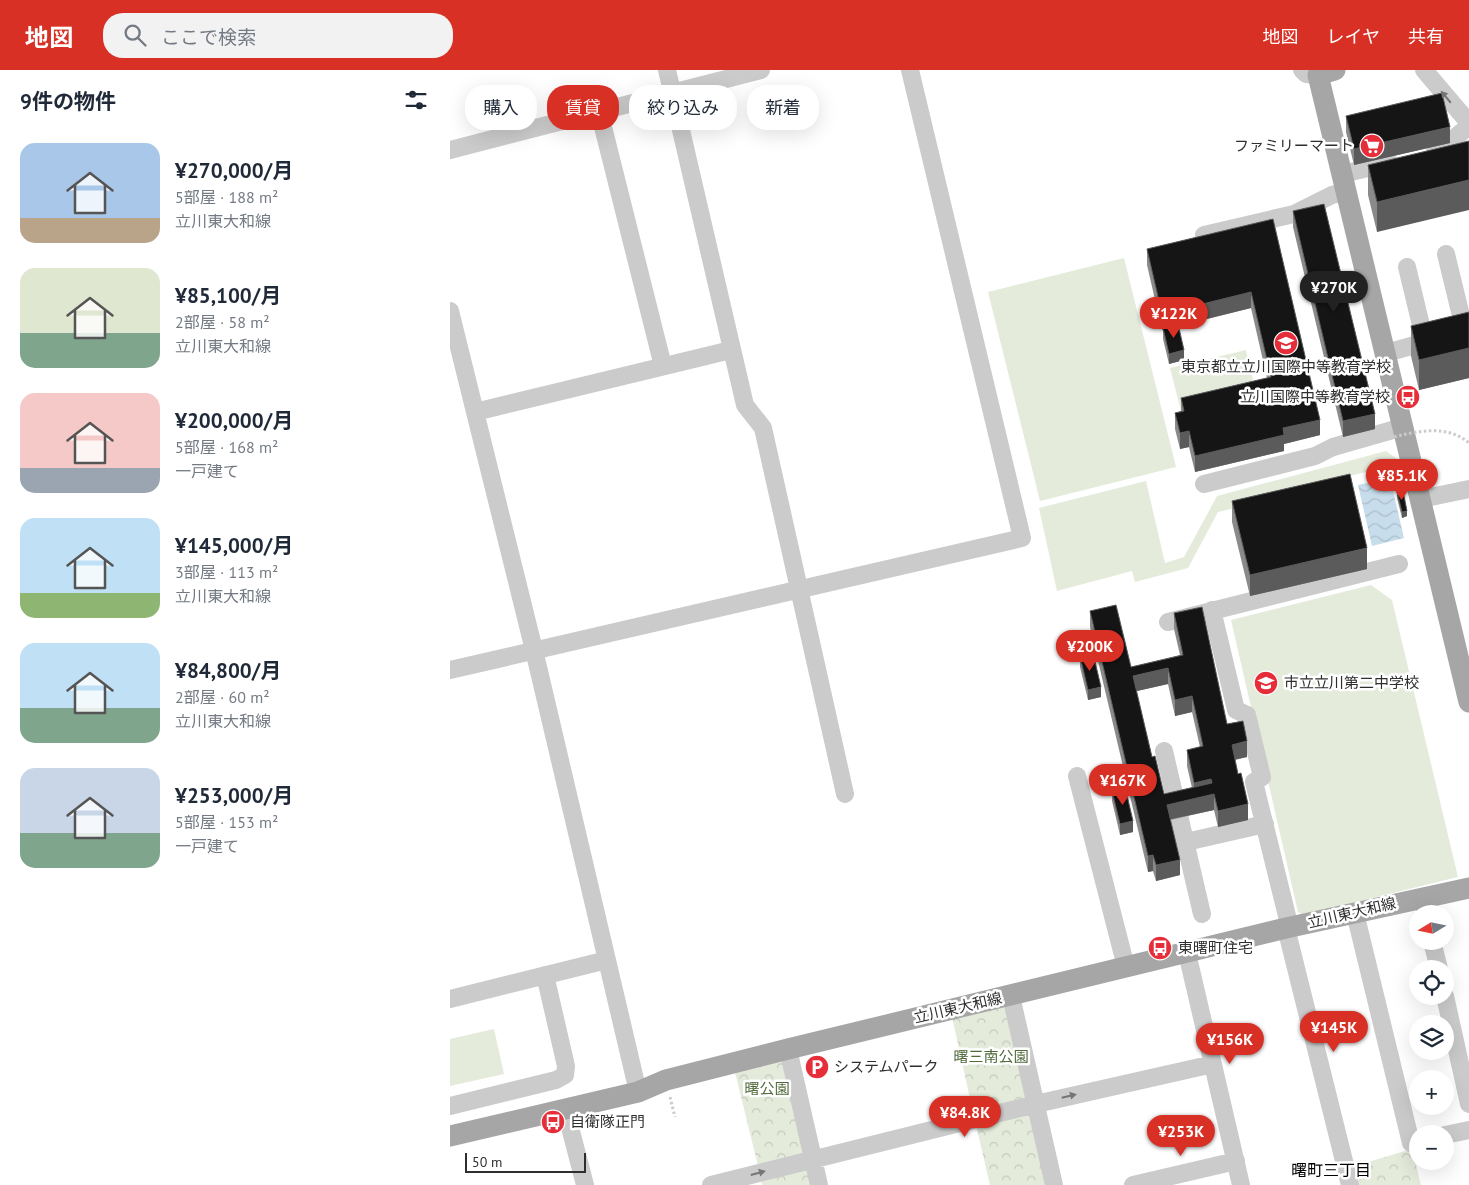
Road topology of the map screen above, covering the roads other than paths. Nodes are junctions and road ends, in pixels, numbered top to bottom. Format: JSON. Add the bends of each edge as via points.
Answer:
{"nodes":[{"id":1,"x":667,"y":70,"type":"edge"},
{"id":2,"x":761,"y":70,"type":"edge"},
{"id":3,"x":910,"y":70,"type":"edge"},
{"id":4,"x":1424,"y":70,"type":"edge"},
{"id":5,"x":1319,"y":72,"type":"edge"},
{"id":6,"x":671,"y":85,"type":"edge"},
{"id":7,"x":701,"y":85,"type":"edge"},
{"id":8,"x":547,"y":125,"type":"edge"},
{"id":9,"x":1469,"y":125,"type":"edge"},
{"id":10,"x":604,"y":130,"type":"edge"},
{"id":11,"x":682,"y":130,"type":"edge"},
{"id":12,"x":450,"y":150,"type":"edge"},
{"id":13,"x":1344,"y":183,"type":"junction"},
{"id":14,"x":1204,"y":235,"type":"edge"},
{"id":15,"x":1446,"y":254,"type":"dead end"},
{"id":16,"x":1406,"y":267,"type":"dead end"},
{"id":17,"x":450,"y":311,"type":"edge"},
{"id":18,"x":1425,"y":342,"type":"junction"},
{"id":19,"x":731,"y":350,"type":"junction"},
{"id":20,"x":1386,"y":353,"type":"junction"},
{"id":21,"x":663,"y":366,"type":"junction"},
{"id":22,"x":475,"y":412,"type":"junction"},
{"id":23,"x":1403,"y":427,"type":"junction"},
{"id":24,"x":1204,"y":484,"type":"dead end"},
{"id":25,"x":1469,"y":489,"type":"edge"},
{"id":26,"x":1421,"y":499,"type":"junction"},
{"id":27,"x":1399,"y":564,"type":"dead end"},
{"id":28,"x":799,"y":589,"type":"junction"},
{"id":29,"x":1212,"y":610,"type":"junction"},
{"id":30,"x":1168,"y":622,"type":"dead end"},
{"id":31,"x":534,"y":650,"type":"junction"},
{"id":32,"x":450,"y":670,"type":"edge"},
{"id":33,"x":1469,"y":702,"type":"edge"},
{"id":34,"x":1164,"y":751,"type":"dead end"},
{"id":35,"x":1077,"y":776,"type":"dead end"},
{"id":36,"x":846,"y":794,"type":"dead end"},
{"id":37,"x":1264,"y":824,"type":"junction"},
{"id":38,"x":1186,"y":842,"type":"junction"},
{"id":39,"x":1469,"y":888,"type":"edge"},
{"id":40,"x":1426,"y":905,"type":"edge"},
{"id":41,"x":1409,"y":908,"type":"edge"},
{"id":42,"x":1355,"y":913,"type":"junction"},
{"id":43,"x":1202,"y":914,"type":"dead end"},
{"id":44,"x":1286,"y":928,"type":"junction"},
{"id":45,"x":1187,"y":953,"type":"junction"},
{"id":46,"x":607,"y":960,"type":"junction"},
{"id":47,"x":1126,"y":967,"type":"junction"},
{"id":48,"x":545,"y":975,"type":"junction"},
{"id":49,"x":1011,"y":996,"type":"junction"},
{"id":50,"x":450,"y":999,"type":"edge"},
{"id":51,"x":1447,"y":1005,"type":"edge"},
{"id":52,"x":788,"y":1049,"type":"junction"},
{"id":53,"x":1213,"y":1064,"type":"junction"},
{"id":54,"x":638,"y":1092,"type":"junction"},
{"id":55,"x":1036,"y":1104,"type":"junction"},
{"id":56,"x":1469,"y":1104,"type":"edge"},
{"id":57,"x":450,"y":1106,"type":"edge"},
{"id":58,"x":566,"y":1108,"type":"junction"},
{"id":59,"x":1469,"y":1130,"type":"edge"},
{"id":60,"x":1454,"y":1133,"type":"edge"},
{"id":61,"x":1409,"y":1135,"type":"edge"},
{"id":62,"x":450,"y":1136,"type":"edge"},
{"id":63,"x":813,"y":1158,"type":"junction"},
{"id":64,"x":1236,"y":1161,"type":"junction"},
{"id":65,"x":585,"y":1185,"type":"edge"},
{"id":66,"x":711,"y":1185,"type":"edge"},
{"id":67,"x":819,"y":1185,"type":"edge"},
{"id":68,"x":1054,"y":1185,"type":"edge"},
{"id":69,"x":1133,"y":1185,"type":"edge"},
{"id":70,"x":1241,"y":1185,"type":"edge"},
{"id":71,"x":1350,"y":1185,"type":"edge"}],
"edges":[{"from":1,"to":6,"type":"street"},
{"from":2,"to":7,"type":"street"},
{"from":3,"to":28,"type":"street","via":[[1022,538]]},
{"from":9,"to":4,"type":"street","one_way":true},
{"from":5,"to":13,"type":"main road"},
{"from":8,"to":12,"type":"street"},
{"from":9,"to":13,"type":"street","via":[[1458,136],[1454,147],[1413,157]]},
{"from":10,"to":21,"type":"street"},
{"from":11,"to":19,"type":"street"},
{"from":13,"to":14,"type":"street","via":[[1332,195],[1294,214]]},
{"from":13,"to":20,"type":"main road"},
{"from":15,"to":18,"type":"street","via":[[1465,332]]},
{"from":16,"to":18,"type":"street"},
{"from":17,"to":22,"type":"street"},
{"from":18,"to":20,"type":"street"},
{"from":19,"to":21,"type":"street"},
{"from":19,"to":28,"type":"street","via":[[745,405],[763,428]]},
{"from":20,"to":23,"type":"main road"},
{"from":21,"to":22,"type":"street"},
{"from":22,"to":31,"type":"street"},
{"from":23,"to":24,"type":"street","via":[[1333,447],[1315,456]]},
{"from":23,"to":26,"type":"main road"},
{"from":25,"to":26,"type":"street"},
{"from":26,"to":33,"type":"main road"},
{"from":27,"to":29,"type":"street"},
{"from":28,"to":31,"type":"street"},
{"from":28,"to":36,"type":"street"},
{"from":29,"to":30,"type":"street"},
{"from":29,"to":37,"type":"street","via":[[1236,710],[1247,715],[1262,777],[1254,782]]},
{"from":31,"to":32,"type":"street"},
{"from":31,"to":46,"type":"street"},
{"from":34,"to":38,"type":"street"},
{"from":35,"to":47,"type":"street"},
{"from":37,"to":38,"type":"street"},
{"from":37,"to":44,"type":"street","via":[[1288,920]]},
{"from":38,"to":43,"type":"street"},
{"from":39,"to":40,"type":"main road","name":"立川東大和線"},
{"from":41,"to":42,"type":"main road","name":"立川東大和線"},
{"from":42,"to":44,"type":"main road","name":"立川東大和線"},
{"from":42,"to":61,"type":"street"},
{"from":44,"to":45,"type":"main road","name":"立川東大和線"},
{"from":44,"to":71,"type":"street"},
{"from":45,"to":47,"type":"main road","name":"立川東大和線"},
{"from":45,"to":53,"type":"street"},
{"from":46,"to":48,"type":"street"},
{"from":46,"to":54,"type":"street"},
{"from":47,"to":49,"type":"main road","name":"立川東大和線"},
{"from":48,"to":50,"type":"street"},
{"from":48,"to":57,"type":"street","via":[[566,1066],[565,1075]]},
{"from":49,"to":52,"type":"main road","name":"立川東大和線"},
{"from":49,"to":55,"type":"street"},
{"from":51,"to":56,"type":"street"},
{"from":52,"to":54,"type":"main road","name":"立川東大和線","via":[[666,1080]]},
{"from":52,"to":63,"type":"street"},
{"from":55,"to":53,"type":"street","one_way":true},
{"from":53,"to":64,"type":"street"},
{"from":54,"to":58,"type":"main road","name":"立川東大和線"},
{"from":55,"to":63,"type":"street"},
{"from":55,"to":68,"type":"street"},
{"from":58,"to":62,"type":"main road","name":"立川東大和線"},
{"from":58,"to":65,"type":"street"},
{"from":59,"to":60,"type":"street"},
{"from":66,"to":63,"type":"street","one_way":true},
{"from":63,"to":67,"type":"street"},
{"from":64,"to":69,"type":"street"},
{"from":64,"to":70,"type":"street"}]}
